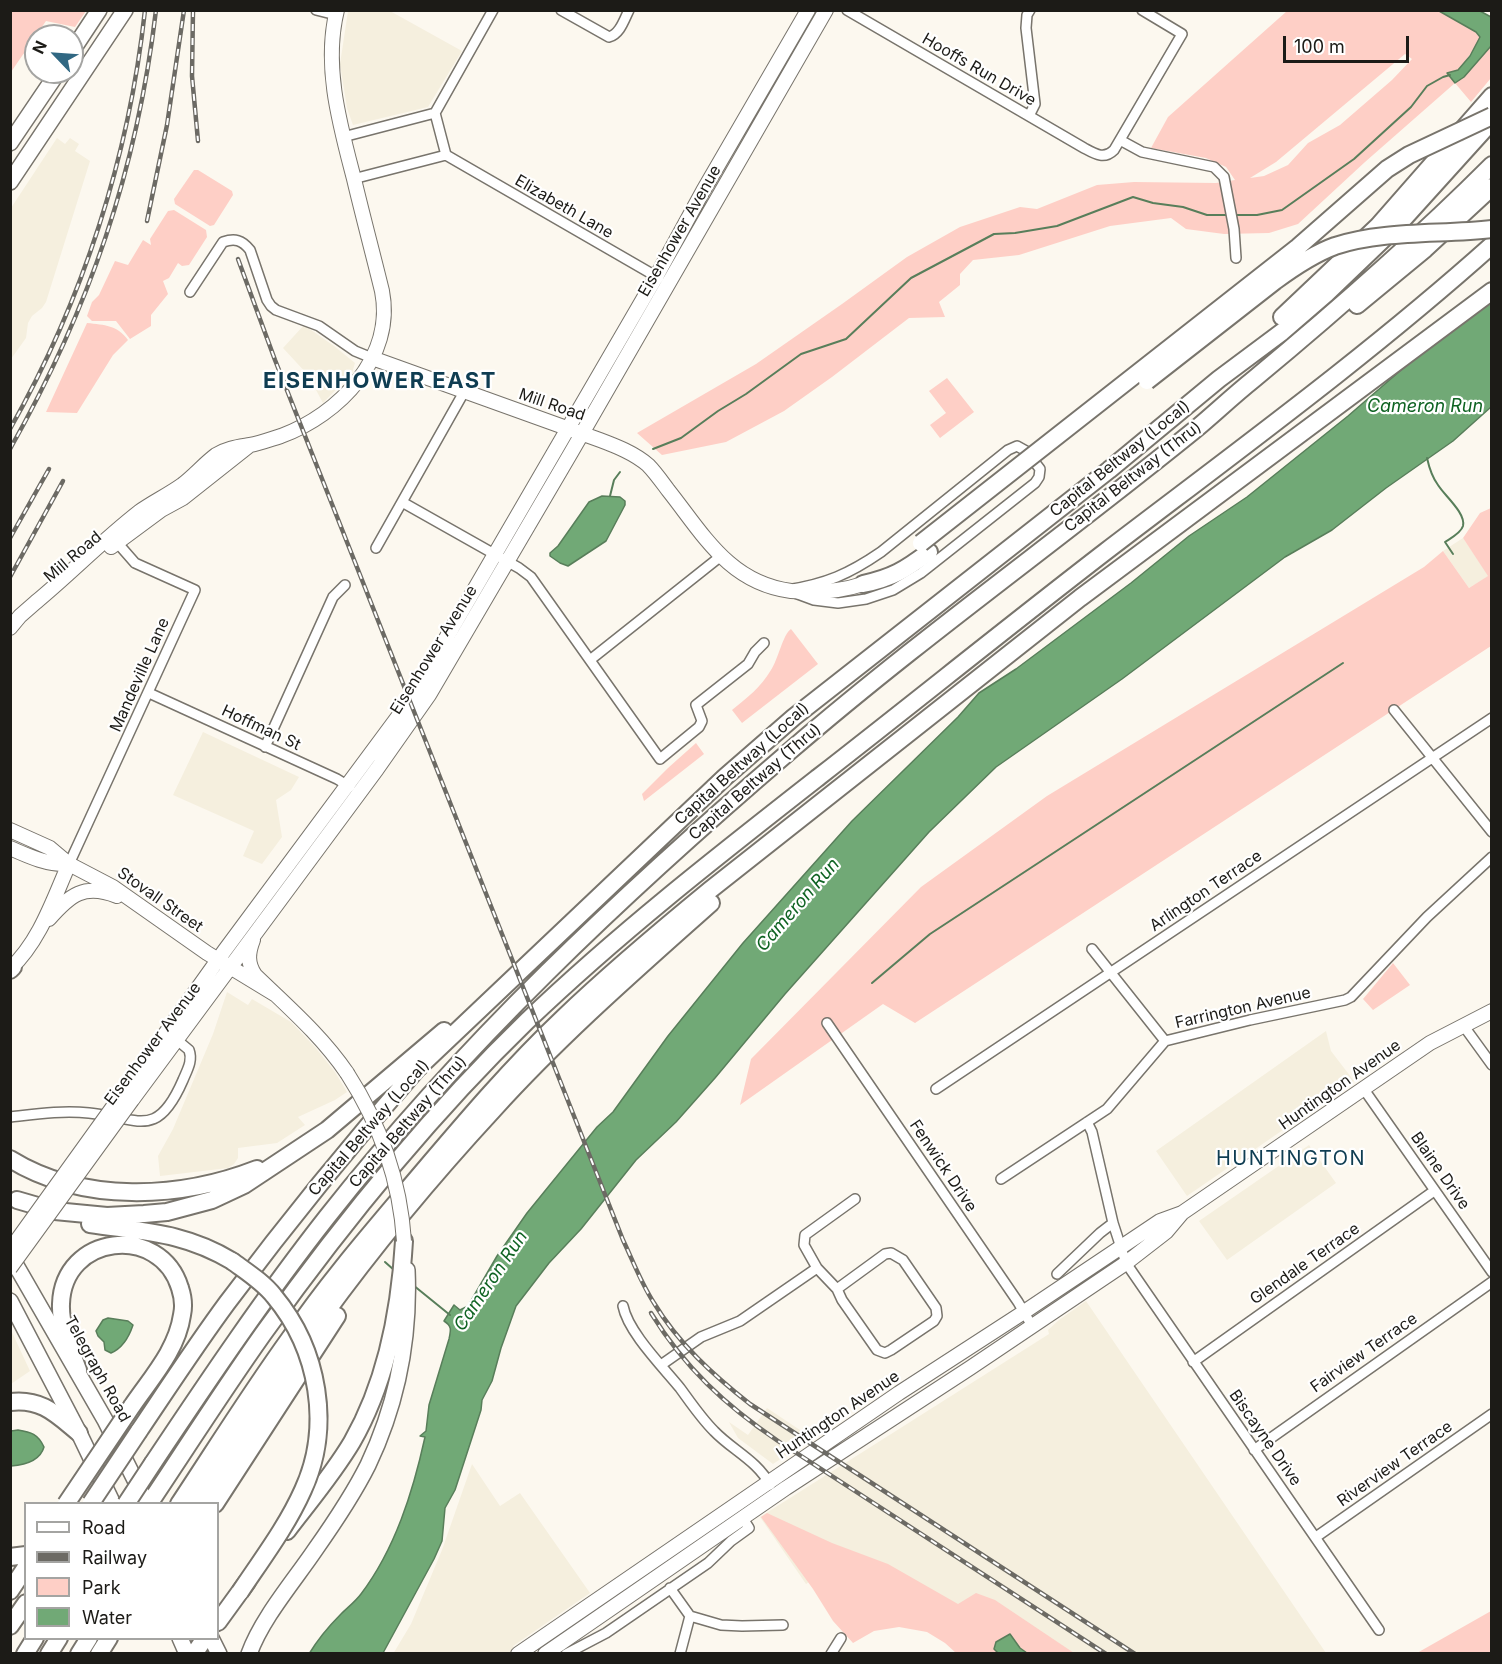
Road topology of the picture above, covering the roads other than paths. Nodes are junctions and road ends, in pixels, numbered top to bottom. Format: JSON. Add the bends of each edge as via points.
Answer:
{"nodes":[{"id":1,"x":99,"y":10,"type":"edge"},
{"id":2,"x":125,"y":10,"type":"edge"},
{"id":3,"x":316,"y":10,"type":"edge"},
{"id":4,"x":493,"y":10,"type":"edge"},
{"id":5,"x":561,"y":10,"type":"edge"},
{"id":6,"x":629,"y":10,"type":"edge"},
{"id":7,"x":808,"y":10,"type":"edge"},
{"id":8,"x":826,"y":10,"type":"edge"},
{"id":9,"x":847,"y":10,"type":"edge"},
{"id":10,"x":1142,"y":10,"type":"edge"},
{"id":11,"x":337,"y":13,"type":"edge"},
{"id":12,"x":1028,"y":13,"type":"edge"},
{"id":13,"x":84,"y":33,"type":"edge"},
{"id":14,"x":50,"y":84,"type":"edge"},
{"id":15,"x":1491,"y":96,"type":"edge"},
{"id":16,"x":435,"y":113,"type":"junction"},
{"id":17,"x":1029,"y":116,"type":"junction"},
{"id":18,"x":1487,"y":116,"type":"edge"},
{"id":19,"x":343,"y":137,"type":"junction"},
{"id":20,"x":1120,"y":140,"type":"junction"},
{"id":21,"x":10,"y":142,"type":"edge"},
{"id":22,"x":446,"y":155,"type":"junction"},
{"id":23,"x":1491,"y":165,"type":"edge"},
{"id":24,"x":353,"y":179,"type":"junction"},
{"id":25,"x":10,"y":182,"type":"edge"},
{"id":26,"x":1491,"y":187,"type":"edge"},
{"id":27,"x":1491,"y":229,"type":"edge"},
{"id":28,"x":1491,"y":246,"type":"edge"},
{"id":29,"x":1236,"y":258,"type":"dead end"},
{"id":30,"x":662,"y":280,"type":"junction"},
{"id":31,"x":1491,"y":291,"type":"edge"},
{"id":32,"x":190,"y":292,"type":"dead end"},
{"id":33,"x":372,"y":358,"type":"junction"},
{"id":34,"x":464,"y":392,"type":"junction"},
{"id":35,"x":1197,"y":428,"type":"junction"},
{"id":36,"x":575,"y":431,"type":"junction"},
{"id":37,"x":402,"y":502,"type":"junction"},
{"id":38,"x":114,"y":539,"type":"junction"},
{"id":39,"x":376,"y":548,"type":"dead end"},
{"id":40,"x":925,"y":548,"type":"junction"},
{"id":41,"x":494,"y":555,"type":"junction"},
{"id":42,"x":721,"y":556,"type":"junction"},
{"id":43,"x":507,"y":561,"type":"junction"},
{"id":44,"x":863,"y":584,"type":"joint"},
{"id":45,"x":345,"y":585,"type":"dead end"},
{"id":46,"x":787,"y":590,"type":"junction"},
{"id":47,"x":10,"y":628,"type":"edge"},
{"id":48,"x":10,"y":640,"type":"edge"},
{"id":49,"x":764,"y":643,"type":"dead end"},
{"id":50,"x":590,"y":660,"type":"junction"},
{"id":51,"x":149,"y":693,"type":"junction"},
{"id":52,"x":1394,"y":710,"type":"dead end"},
{"id":53,"x":1491,"y":718,"type":"edge"},
{"id":54,"x":265,"y":747,"type":"junction"},
{"id":55,"x":1432,"y":758,"type":"junction"},
{"id":56,"x":353,"y":789,"type":"junction"},
{"id":57,"x":800,"y":818,"type":"junction"},
{"id":58,"x":10,"y":830,"type":"edge"},
{"id":59,"x":1491,"y":832,"type":"edge"},
{"id":60,"x":10,"y":848,"type":"edge"},
{"id":61,"x":1491,"y":857,"type":"edge"},
{"id":62,"x":69,"y":864,"type":"junction"},
{"id":63,"x":141,"y":905,"type":"junction"},
{"id":64,"x":262,"y":922,"type":"junction"},
{"id":65,"x":40,"y":930,"type":"junction"},
{"id":66,"x":1092,"y":949,"type":"dead end"},
{"id":67,"x":224,"y":964,"type":"junction"},
{"id":68,"x":11,"y":969,"type":"edge"},
{"id":69,"x":1111,"y":972,"type":"junction"},
{"id":70,"x":276,"y":995,"type":"junction"},
{"id":71,"x":1491,"y":1011,"type":"edge"},
{"id":72,"x":469,"y":1019,"type":"junction"},
{"id":73,"x":827,"y":1023,"type":"dead end"},
{"id":74,"x":1463,"y":1025,"type":"junction"},
{"id":75,"x":177,"y":1040,"type":"junction"},
{"id":76,"x":1165,"y":1041,"type":"junction"},
{"id":77,"x":1491,"y":1065,"type":"edge"},
{"id":78,"x":1363,"y":1088,"type":"junction"},
{"id":79,"x":936,"y":1089,"type":"dead end"},
{"id":80,"x":127,"y":1096,"type":"junction"},
{"id":81,"x":10,"y":1117,"type":"edge"},
{"id":82,"x":1087,"y":1122,"type":"junction"},
{"id":83,"x":299,"y":1150,"type":"junction"},
{"id":84,"x":10,"y":1159,"type":"edge"},
{"id":85,"x":1001,"y":1179,"type":"dead end"},
{"id":86,"x":1434,"y":1191,"type":"junction"},
{"id":87,"x":420,"y":1194,"type":"junction"},
{"id":88,"x":14,"y":1199,"type":"edge"},
{"id":89,"x":855,"y":1199,"type":"dead end"},
{"id":90,"x":1182,"y":1213,"type":"junction"},
{"id":91,"x":1113,"y":1223,"type":"junction"},
{"id":92,"x":404,"y":1241,"type":"junction"},
{"id":93,"x":1121,"y":1248,"type":"junction"},
{"id":94,"x":10,"y":1250,"type":"edge"},
{"id":95,"x":10,"y":1255,"type":"edge"},
{"id":96,"x":1126,"y":1263,"type":"junction"},
{"id":97,"x":10,"y":1268,"type":"edge"},
{"id":98,"x":817,"y":1268,"type":"junction"},
{"id":99,"x":1491,"y":1272,"type":"edge"},
{"id":100,"x":1057,"y":1274,"type":"dead end"},
{"id":101,"x":1491,"y":1282,"type":"edge"},
{"id":102,"x":837,"y":1289,"type":"junction"},
{"id":103,"x":10,"y":1301,"type":"edge"},
{"id":104,"x":623,"y":1306,"type":"dead end"},
{"id":105,"x":1024,"y":1312,"type":"junction"},
{"id":106,"x":1032,"y":1326,"type":"junction"},
{"id":107,"x":1193,"y":1362,"type":"junction"},
{"id":108,"x":661,"y":1365,"type":"junction"},
{"id":109,"x":78,"y":1370,"type":"junction"},
{"id":110,"x":10,"y":1402,"type":"edge"},
{"id":111,"x":1491,"y":1414,"type":"edge"},
{"id":112,"x":80,"y":1433,"type":"junction"},
{"id":113,"x":1254,"y":1449,"type":"junction"},
{"id":114,"x":768,"y":1482,"type":"junction"},
{"id":115,"x":780,"y":1492,"type":"junction"},
{"id":116,"x":67,"y":1502,"type":"edge"},
{"id":117,"x":92,"y":1502,"type":"edge"},
{"id":118,"x":113,"y":1502,"type":"edge"},
{"id":119,"x":127,"y":1502,"type":"edge"},
{"id":120,"x":148,"y":1502,"type":"edge"},
{"id":121,"x":149,"y":1502,"type":"edge"},
{"id":122,"x":180,"y":1502,"type":"edge"},
{"id":123,"x":198,"y":1502,"type":"edge"},
{"id":124,"x":216,"y":1502,"type":"edge"},
{"id":125,"x":742,"y":1517,"type":"junction"},
{"id":126,"x":1316,"y":1537,"type":"junction"},
{"id":127,"x":24,"y":1570,"type":"edge"},
{"id":128,"x":670,"y":1588,"type":"junction"},
{"id":129,"x":10,"y":1591,"type":"edge"},
{"id":130,"x":240,"y":1592,"type":"junction"},
{"id":131,"x":24,"y":1606,"type":"edge"},
{"id":132,"x":690,"y":1616,"type":"junction"},
{"id":133,"x":219,"y":1621,"type":"edge"},
{"id":134,"x":783,"y":1625,"type":"dead end"},
{"id":135,"x":10,"y":1626,"type":"edge"},
{"id":136,"x":1379,"y":1630,"type":"dead end"},
{"id":137,"x":841,"y":1638,"type":"dead end"},
{"id":138,"x":35,"y":1640,"type":"edge"},
{"id":139,"x":58,"y":1640,"type":"edge"},
{"id":140,"x":88,"y":1640,"type":"edge"},
{"id":141,"x":108,"y":1640,"type":"edge"},
{"id":142,"x":202,"y":1640,"type":"edge"},
{"id":143,"x":186,"y":1648,"type":"edge"},
{"id":144,"x":535,"y":1648,"type":"edge"},
{"id":145,"x":26,"y":1653,"type":"edge"},
{"id":146,"x":49,"y":1653,"type":"edge"},
{"id":147,"x":79,"y":1653,"type":"edge"},
{"id":148,"x":99,"y":1653,"type":"edge"},
{"id":149,"x":249,"y":1653,"type":"edge"},
{"id":150,"x":518,"y":1653,"type":"edge"},
{"id":151,"x":545,"y":1653,"type":"edge"},
{"id":152,"x":566,"y":1653,"type":"edge"},
{"id":153,"x":680,"y":1653,"type":"edge"},
{"id":154,"x":831,"y":1653,"type":"edge"}],
"edges":[{"from":1,"to":13,"type":"main road"},
{"from":2,"to":25,"type":"main road"},
{"from":3,"to":11,"type":"street"},
{"from":4,"to":16,"type":"street"},
{"from":5,"to":6,"type":"street","via":[[609,38],[618,32]]},
{"from":7,"to":30,"type":"main road","name":"Eisenhower Avenue","via":[[703,191]]},
{"from":8,"to":30,"type":"main road","name":"Eisenhower Avenue"},
{"from":9,"to":17,"type":"street","name":"Hooffs Run Drive"},
{"from":10,"to":20,"type":"street","via":[[1182,34]]},
{"from":11,"to":19,"type":"main road","via":[[332,76]]},
{"from":12,"to":17,"type":"street","via":[[1026,28],[1035,104]]},
{"from":14,"to":21,"type":"main road"},
{"from":15,"to":18,"type":"highway","name":"Capital Beltway (Local)"},
{"from":16,"to":19,"type":"street"},
{"from":16,"to":22,"type":"street"},
{"from":17,"to":20,"type":"street","name":"Hooffs Run Drive","via":[[1102,156],[1110,154]]},
{"from":18,"to":40,"type":"highway","bridge":true,"via":[[1387,169],[1298,247]]},
{"from":18,"to":72,"type":"highway","name":"Capital Beltway (Local)","via":[[1219,379],[794,717],[725,777]]},
{"from":19,"to":24,"type":"main road"},
{"from":20,"to":29,"type":"street","via":[[1142,152],[1214,167],[1221,172],[1234,229]]},
{"from":22,"to":24,"type":"street"},
{"from":22,"to":30,"type":"street","name":"Elizabeth Lane"},
{"from":23,"to":35,"type":"highway","name":"Capital Beltway (Thru)","via":[[1359,290]]},
{"from":24,"to":33,"type":"main road","via":[[385,306],[382,334]]},
{"from":26,"to":35,"type":"highway","via":[[1425,249],[1308,346]]},
{"from":27,"to":40,"type":"highway","bridge":true,"via":[[1368,239],[1335,246],[1305,260]]},
{"from":28,"to":121,"type":"highway","name":"Capital Beltway (Thru)","via":[[1326,383],[676,890],[550,1000],[477,1072],[357,1212],[265,1332]]},
{"from":30,"to":36,"type":"main road","name":"Eisenhower Avenue"},
{"from":31,"to":57,"type":"highway","via":[[1080,598]]},
{"from":32,"to":33,"type":"street","via":[[223,242],[238,240],[250,250],[271,306],[319,326]]},
{"from":33,"to":34,"type":"main road","name":"Mill Road"},
{"from":33,"to":38,"type":"main road","name":"Mill Road","via":[[352,388],[333,406],[293,431],[250,445],[183,498]]},
{"from":34,"to":36,"type":"main road","name":"Mill Road"},
{"from":34,"to":37,"type":"street"},
{"from":35,"to":119,"type":"highway","name":"Capital Beltway (Thru)","bridge":true,"via":[[794,747],[692,836],[529,989],[422,1104],[328,1216],[234,1342]]},
{"from":36,"to":41,"type":"main road","name":"Eisenhower Avenue"},
{"from":36,"to":42,"type":"main road","name":"Mill Road","via":[[624,450],[649,466]]},
{"from":36,"to":43,"type":"main road","name":"Eisenhower Avenue"},
{"from":37,"to":39,"type":"street"},
{"from":37,"to":41,"type":"street"},
{"from":38,"to":47,"type":"main road","name":"Mill Road"},
{"from":38,"to":48,"type":"main road","name":"Mill Road","via":[[34,611]]},
{"from":38,"to":51,"type":"street","name":"Mandeville Lane","via":[[135,562],[195,590]]},
{"from":40,"to":44,"type":"highway","via":[[896,574]]},
{"from":41,"to":43,"type":"street"},
{"from":41,"to":56,"type":"main road","name":"Eisenhower Avenue","via":[[409,702]]},
{"from":42,"to":46,"type":"main road","name":"Mill Road","via":[[753,580]]},
{"from":42,"to":50,"type":"street"},
{"from":43,"to":50,"type":"street","via":[[531,577]]},
{"from":43,"to":56,"type":"main road","name":"Eisenhower Avenue","via":[[429,695]]},
{"from":44,"to":46,"type":"main road","name":"Mill Road","via":[[816,592]]},
{"from":45,"to":54,"type":"street","via":[[333,597]]},
{"from":46,"to":46,"type":"street","name":"Mill Road","via":[[814,600],[838,603],[893,590],[921,573],[1029,489],[1040,469],[1022,448],[1011,448],[864,564],[820,584]]},
{"from":49,"to":50,"type":"street","via":[[748,664],[696,705],[702,721],[699,727],[660,759]]},
{"from":51,"to":54,"type":"street","name":"Hoffman St"},
{"from":51,"to":62,"type":"street","name":"Mandeville Lane"},
{"from":52,"to":55,"type":"street"},
{"from":53,"to":55,"type":"street","name":"Arlington Terrace"},
{"from":54,"to":56,"type":"street","name":"Hoffman St"},
{"from":55,"to":59,"type":"street"},
{"from":55,"to":69,"type":"street","name":"Arlington Terrace"},
{"from":56,"to":64,"type":"main road","name":"Eisenhower Avenue"},
{"from":56,"to":67,"type":"main road","name":"Eisenhower Avenue"},
{"from":57,"to":87,"type":"highway","via":[[554,1048],[495,1107]]},
{"from":57,"to":122,"type":"highway","via":[[661,929],[562,1019],[491,1093],[325,1291]]},
{"from":58,"to":62,"type":"main road","name":"Stovall Street","via":[[50,848]]},
{"from":60,"to":62,"type":"main road","name":"Stovall Street","via":[[55,865]]},
{"from":61,"to":76,"type":"street","name":"Farrington Avenue","via":[[1345,1000]]},
{"from":62,"to":63,"type":"main road","name":"Stovall Street"},
{"from":62,"to":65,"type":"main road"},
{"from":63,"to":65,"type":"main road","via":[[105,891],[85,891],[65,902]]},
{"from":63,"to":67,"type":"main road","name":"Stovall Street"},
{"from":64,"to":67,"type":"main road","name":"Eisenhower Avenue"},
{"from":64,"to":70,"type":"main road","via":[[248,961],[255,975]]},
{"from":65,"to":68,"type":"main road"},
{"from":66,"to":69,"type":"street"},
{"from":67,"to":70,"type":"main road","name":"Stovall Street"},
{"from":67,"to":75,"type":"main road","name":"Eisenhower Avenue"},
{"from":67,"to":80,"type":"main road","name":"Eisenhower Avenue"},
{"from":69,"to":76,"type":"street"},
{"from":69,"to":79,"type":"street","name":"Arlington Terrace"},
{"from":70,"to":92,"type":"main road","bridge":true,"via":[[324,1042],[368,1107],[389,1158]]},
{"from":71,"to":74,"type":"main road","name":"Huntington Avenue"},
{"from":72,"to":83,"type":"highway","via":[[441,1032]]},
{"from":72,"to":117,"type":"highway","name":"Capital Beltway (Local)","bridge":true,"via":[[409,1077],[312,1194],[227,1303]]},
{"from":73,"to":105,"type":"street","name":"Fenwick Drive"},
{"from":74,"to":77,"type":"street"},
{"from":74,"to":78,"type":"main road","name":"Huntington Avenue"},
{"from":75,"to":80,"type":"main road","name":"Eisenhower Avenue"},
{"from":75,"to":81,"type":"street","via":[[189,1050],[190,1061],[174,1101],[154,1118],[143,1122],[89,1113]]},
{"from":76,"to":82,"type":"street","name":"Farrington Avenue","via":[[1107,1109]]},
{"from":78,"to":86,"type":"street","name":"Blaine Drive"},
{"from":78,"to":90,"type":"main road","name":"Huntington Avenue"},
{"from":80,"to":94,"type":"main road","name":"Eisenhower Avenue","bridge":true},
{"from":80,"to":97,"type":"main road","name":"Eisenhower Avenue","bridge":true},
{"from":82,"to":85,"type":"street","name":"Farrington Avenue"},
{"from":82,"to":91,"type":"street"},
{"from":83,"to":84,"type":"highway","via":[[220,1181],[152,1192],[68,1184]]},
{"from":83,"to":88,"type":"highway","via":[[230,1193],[167,1212],[76,1214]]},
{"from":86,"to":99,"type":"street","name":"Blaine Drive"},
{"from":86,"to":107,"type":"street","name":"Glendale Terrace"},
{"from":87,"to":123,"type":"highway","via":[[321,1318]]},
{"from":87,"to":124,"type":"highway"},
{"from":88,"to":130,"type":"highway","bridge":true,"via":[[61,1220],[177,1237],[205,1246],[248,1272],[270,1292],[295,1327],[317,1389],[317,1443],[303,1490]]},
{"from":89,"to":98,"type":"street","via":[[805,1235],[804,1245]]},
{"from":90,"to":93,"type":"main road","name":"Huntington Avenue","via":[[1160,1221]]},
{"from":90,"to":96,"type":"main road","name":"Huntington Avenue","via":[[1166,1232]]},
{"from":91,"to":93,"type":"street"},
{"from":91,"to":100,"type":"street"},
{"from":92,"to":130,"type":"highway","bridge":true,"via":[[389,1349],[362,1422],[330,1475]]},
{"from":92,"to":149,"type":"main road","via":[[406,1334],[389,1412],[358,1483]]},
{"from":93,"to":96,"type":"street"},
{"from":93,"to":105,"type":"main road","name":"Huntington Avenue"},
{"from":95,"to":109,"type":"main road","name":"Telegraph Road"},
{"from":96,"to":106,"type":"main road","name":"Huntington Avenue"},
{"from":96,"to":107,"type":"street","name":"Biscayne Drive"},
{"from":98,"to":102,"type":"street"},
{"from":98,"to":108,"type":"street","via":[[740,1321],[701,1336]]},
{"from":101,"to":113,"type":"street","name":"Fairview Terrace"},
{"from":102,"to":102,"type":"street","via":[[877,1350],[885,1353],[937,1316],[936,1308],[903,1260],[891,1252]]},
{"from":103,"to":112,"type":"main road"},
{"from":104,"to":108,"type":"street","via":[[639,1338]]},
{"from":105,"to":106,"type":"street","name":"Fenwick Drive"},
{"from":105,"to":114,"type":"main road","name":"Huntington Avenue"},
{"from":106,"to":115,"type":"main road","name":"Huntington Avenue"},
{"from":107,"to":113,"type":"street","name":"Biscayne Drive"},
{"from":108,"to":114,"type":"street","via":[[713,1430],[756,1466]]},
{"from":109,"to":116,"type":"highway","bridge":true,"via":[[62,1316],[62,1294],[71,1271],[88,1254],[110,1245],[138,1247],[158,1256],[174,1273],[183,1297],[179,1330]]},
{"from":109,"to":120,"type":"main road","name":"Telegraph Road"},
{"from":110,"to":112,"type":"highway","via":[[38,1403]]},
{"from":111,"to":126,"type":"street","name":"Riverview Terrace"},
{"from":112,"to":118,"type":"main road"},
{"from":113,"to":126,"type":"street","name":"Biscayne Drive"},
{"from":114,"to":115,"type":"street"},
{"from":114,"to":115,"type":"street"},
{"from":114,"to":144,"type":"main road","name":"Huntington Avenue"},
{"from":115,"to":125,"type":"main road","name":"Huntington Avenue"},
{"from":125,"to":128,"type":"street","via":[[748,1527],[708,1563]]},
{"from":125,"to":151,"type":"main road","name":"Huntington Avenue"},
{"from":126,"to":136,"type":"street","name":"Biscayne Drive"},
{"from":127,"to":129,"type":"highway"},
{"from":128,"to":132,"type":"street"},
{"from":128,"to":152,"type":"street","via":[[606,1633]]},
{"from":130,"to":133,"type":"highway"},
{"from":131,"to":135,"type":"highway"},
{"from":132,"to":134,"type":"street","via":[[721,1624]]},
{"from":132,"to":153,"type":"street"},
{"from":137,"to":154,"type":"street"},
{"from":138,"to":145,"type":"highway"},
{"from":139,"to":146,"type":"highway"},
{"from":140,"to":147,"type":"highway"},
{"from":141,"to":148,"type":"highway"},
{"from":142,"to":143,"type":"highway"},
{"from":144,"to":150,"type":"main road","name":"Huntington Avenue"}]}
